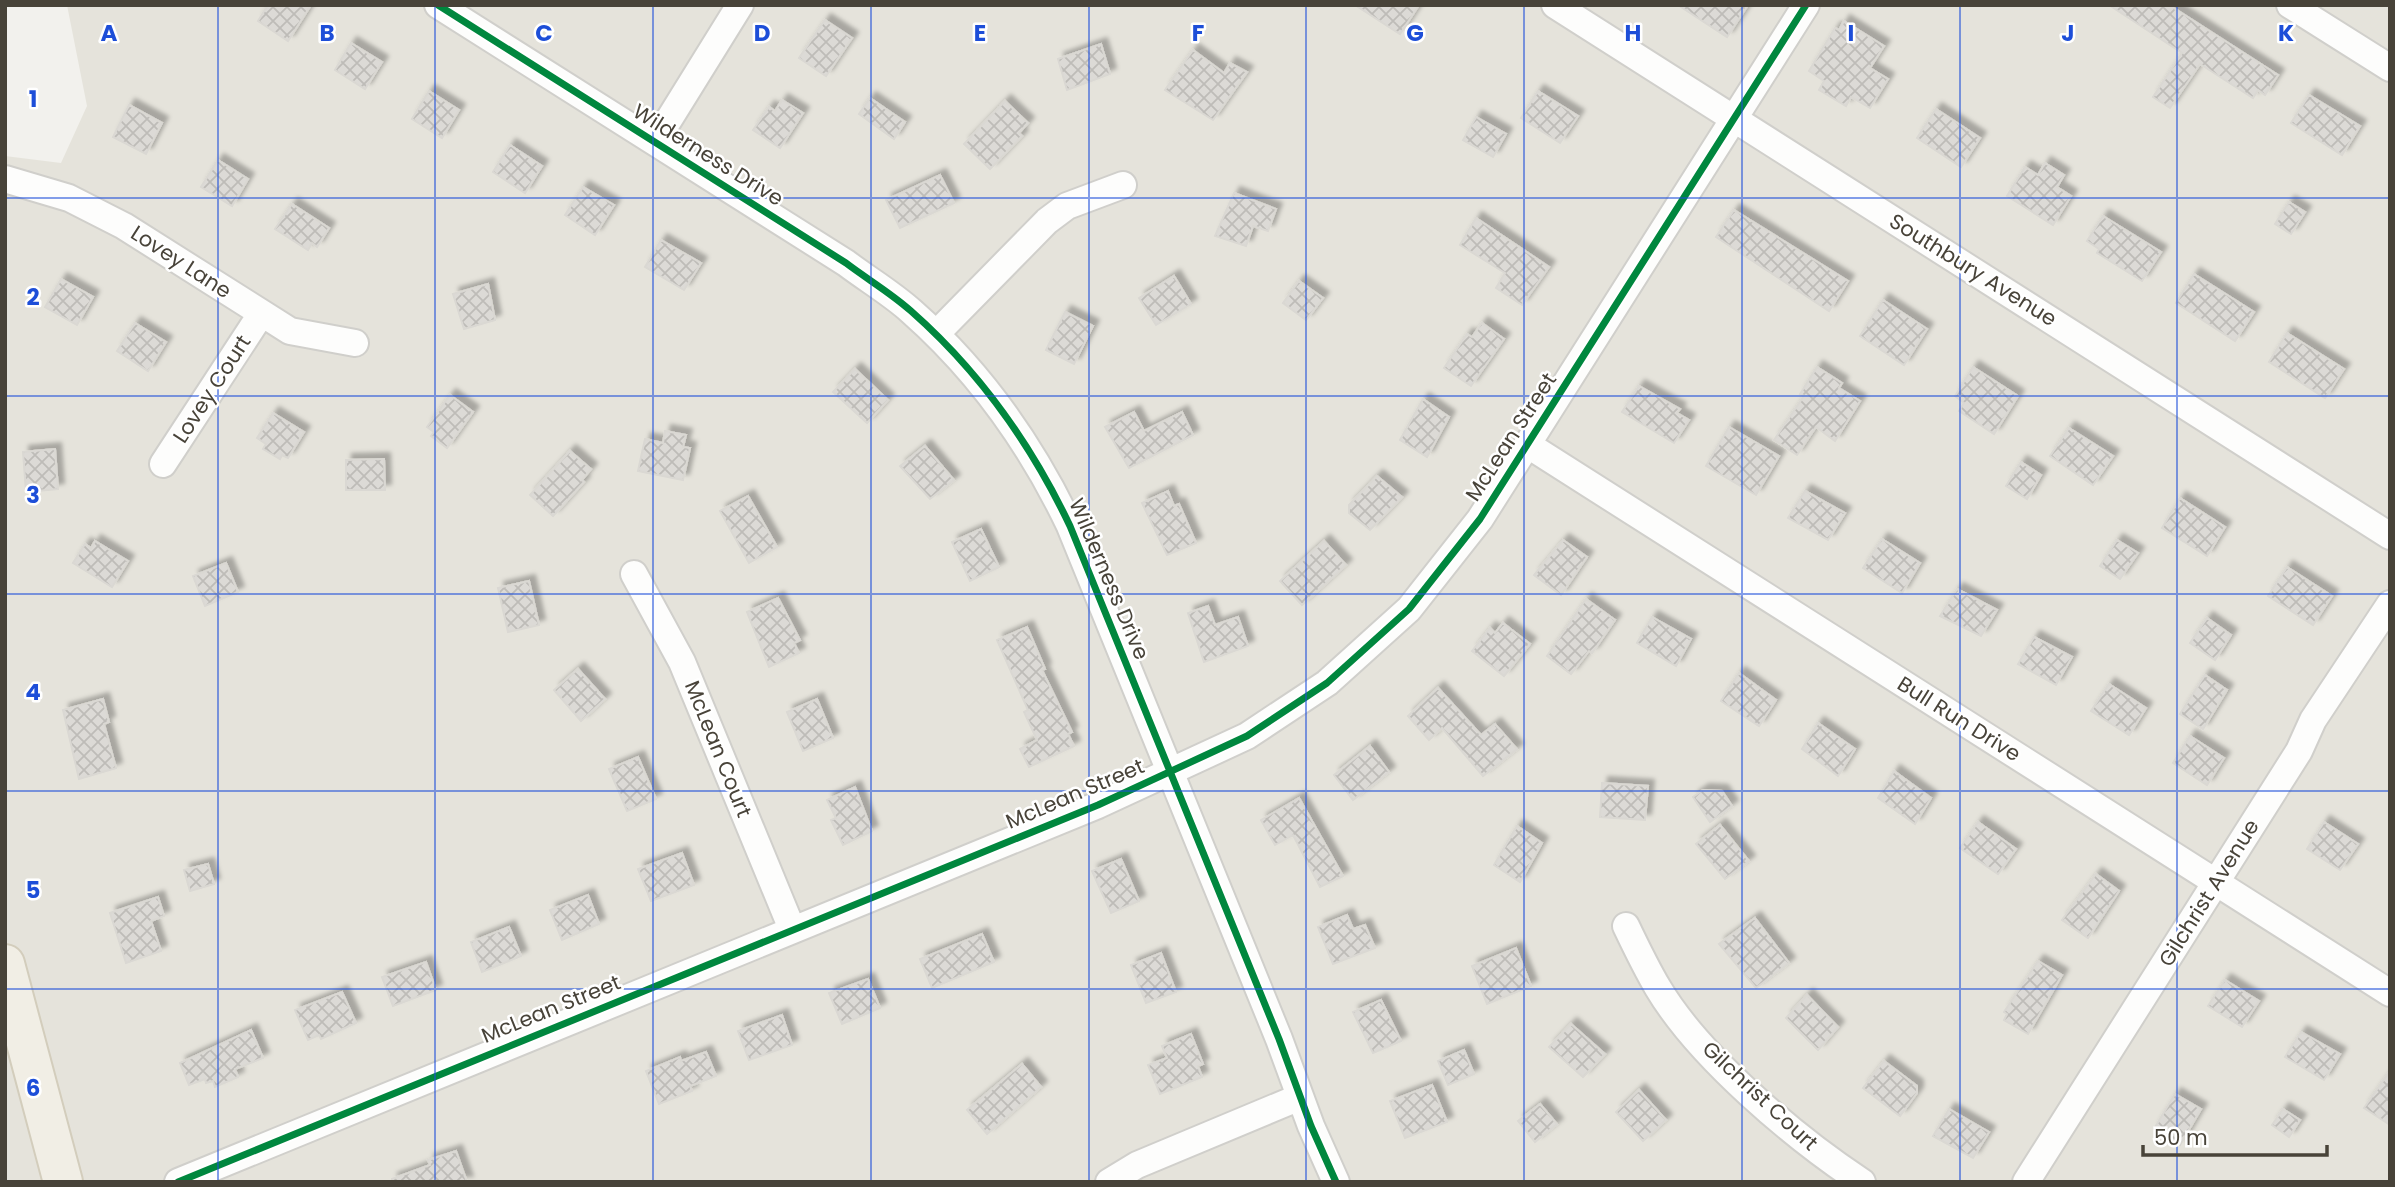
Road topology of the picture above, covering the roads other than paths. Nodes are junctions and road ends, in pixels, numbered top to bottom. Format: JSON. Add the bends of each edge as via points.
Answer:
{"nodes":[{"id":1,"x":438,"y":5,"type":"edge"},
{"id":2,"x":740,"y":5,"type":"edge"},
{"id":3,"x":1555,"y":5,"type":"edge"},
{"id":4,"x":1806,"y":5,"type":"edge"},
{"id":5,"x":2290,"y":5,"type":"edge"},
{"id":6,"x":2390,"y":68,"type":"edge"},
{"id":7,"x":1734,"y":119,"type":"junction"},
{"id":8,"x":655,"y":142,"type":"junction"},
{"id":9,"x":5,"y":179,"type":"edge"},
{"id":10,"x":1123,"y":186,"type":"dead end"},
{"id":11,"x":261,"y":313,"type":"junction"},
{"id":12,"x":936,"y":334,"type":"junction"},
{"id":13,"x":355,"y":342,"type":"dead end"},
{"id":14,"x":1528,"y":445,"type":"junction"},
{"id":15,"x":163,"y":464,"type":"dead end"},
{"id":16,"x":2390,"y":536,"type":"edge"},
{"id":17,"x":634,"y":575,"type":"dead end"},
{"id":18,"x":2390,"y":604,"type":"edge"},
{"id":19,"x":1170,"y":772,"type":"junction"},
{"id":20,"x":2216,"y":882,"type":"junction"},
{"id":21,"x":1626,"y":926,"type":"dead end"},
{"id":22,"x":792,"y":929,"type":"junction"},
{"id":23,"x":5,"y":964,"type":"edge"},
{"id":24,"x":2390,"y":993,"type":"edge"},
{"id":25,"x":1300,"y":1097,"type":"junction"},
{"id":26,"x":63,"y":1182,"type":"edge"},
{"id":27,"x":178,"y":1182,"type":"edge"},
{"id":28,"x":1109,"y":1182,"type":"edge"},
{"id":29,"x":1336,"y":1182,"type":"edge"},
{"id":30,"x":1862,"y":1182,"type":"edge"},
{"id":31,"x":2026,"y":1182,"type":"edge"}],
"edges":[{"from":1,"to":8,"type":"street","name":"Wilderness Drive"},
{"from":2,"to":8,"type":"street"},
{"from":3,"to":7,"type":"street","name":"Southbury Avenue"},
{"from":4,"to":7,"type":"street","name":"McLean Street"},
{"from":5,"to":6,"type":"street"},
{"from":7,"to":14,"type":"street","name":"McLean Street"},
{"from":7,"to":16,"type":"street","name":"Southbury Avenue"},
{"from":8,"to":12,"type":"street","name":"Wilderness Drive","via":[[846,263]]},
{"from":9,"to":11,"type":"street","name":"Lovey Lane","via":[[69,198],[124,226]]},
{"from":10,"to":12,"type":"street","via":[[1067,206],[1047,220]]},
{"from":11,"to":13,"type":"street","name":"Lovey Lane","via":[[306,336]]},
{"from":11,"to":15,"type":"street","name":"Lovey Court"},
{"from":12,"to":19,"type":"street","name":"Wilderness Drive","via":[[994,400],[1052,489]]},
{"from":14,"to":19,"type":"street","name":"McLean Street","via":[[1447,564],[1367,650],[1327,683],[1247,736]]},
{"from":14,"to":20,"type":"street","name":"Bull Run Drive"},
{"from":17,"to":22,"type":"street","name":"McLean Court","via":[[682,662]]},
{"from":18,"to":20,"type":"street","name":"Gilchrist Avenue","via":[[2313,720],[2299,751]]},
{"from":19,"to":22,"type":"street","name":"McLean Street"},
{"from":19,"to":25,"type":"street","name":"Wilderness Drive"},
{"from":20,"to":24,"type":"street","name":"Bull Run Drive"},
{"from":20,"to":31,"type":"street","name":"Gilchrist Avenue"},
{"from":21,"to":30,"type":"street","name":"Gilchrist Court","via":[[1658,990],[1726,1070],[1802,1138]]},
{"from":22,"to":27,"type":"street","name":"McLean Street"},
{"from":23,"to":26,"type":"main road"},
{"from":25,"to":28,"type":"street","via":[[1137,1165]]},
{"from":25,"to":29,"type":"street","name":"Wilderness Drive"}]}
